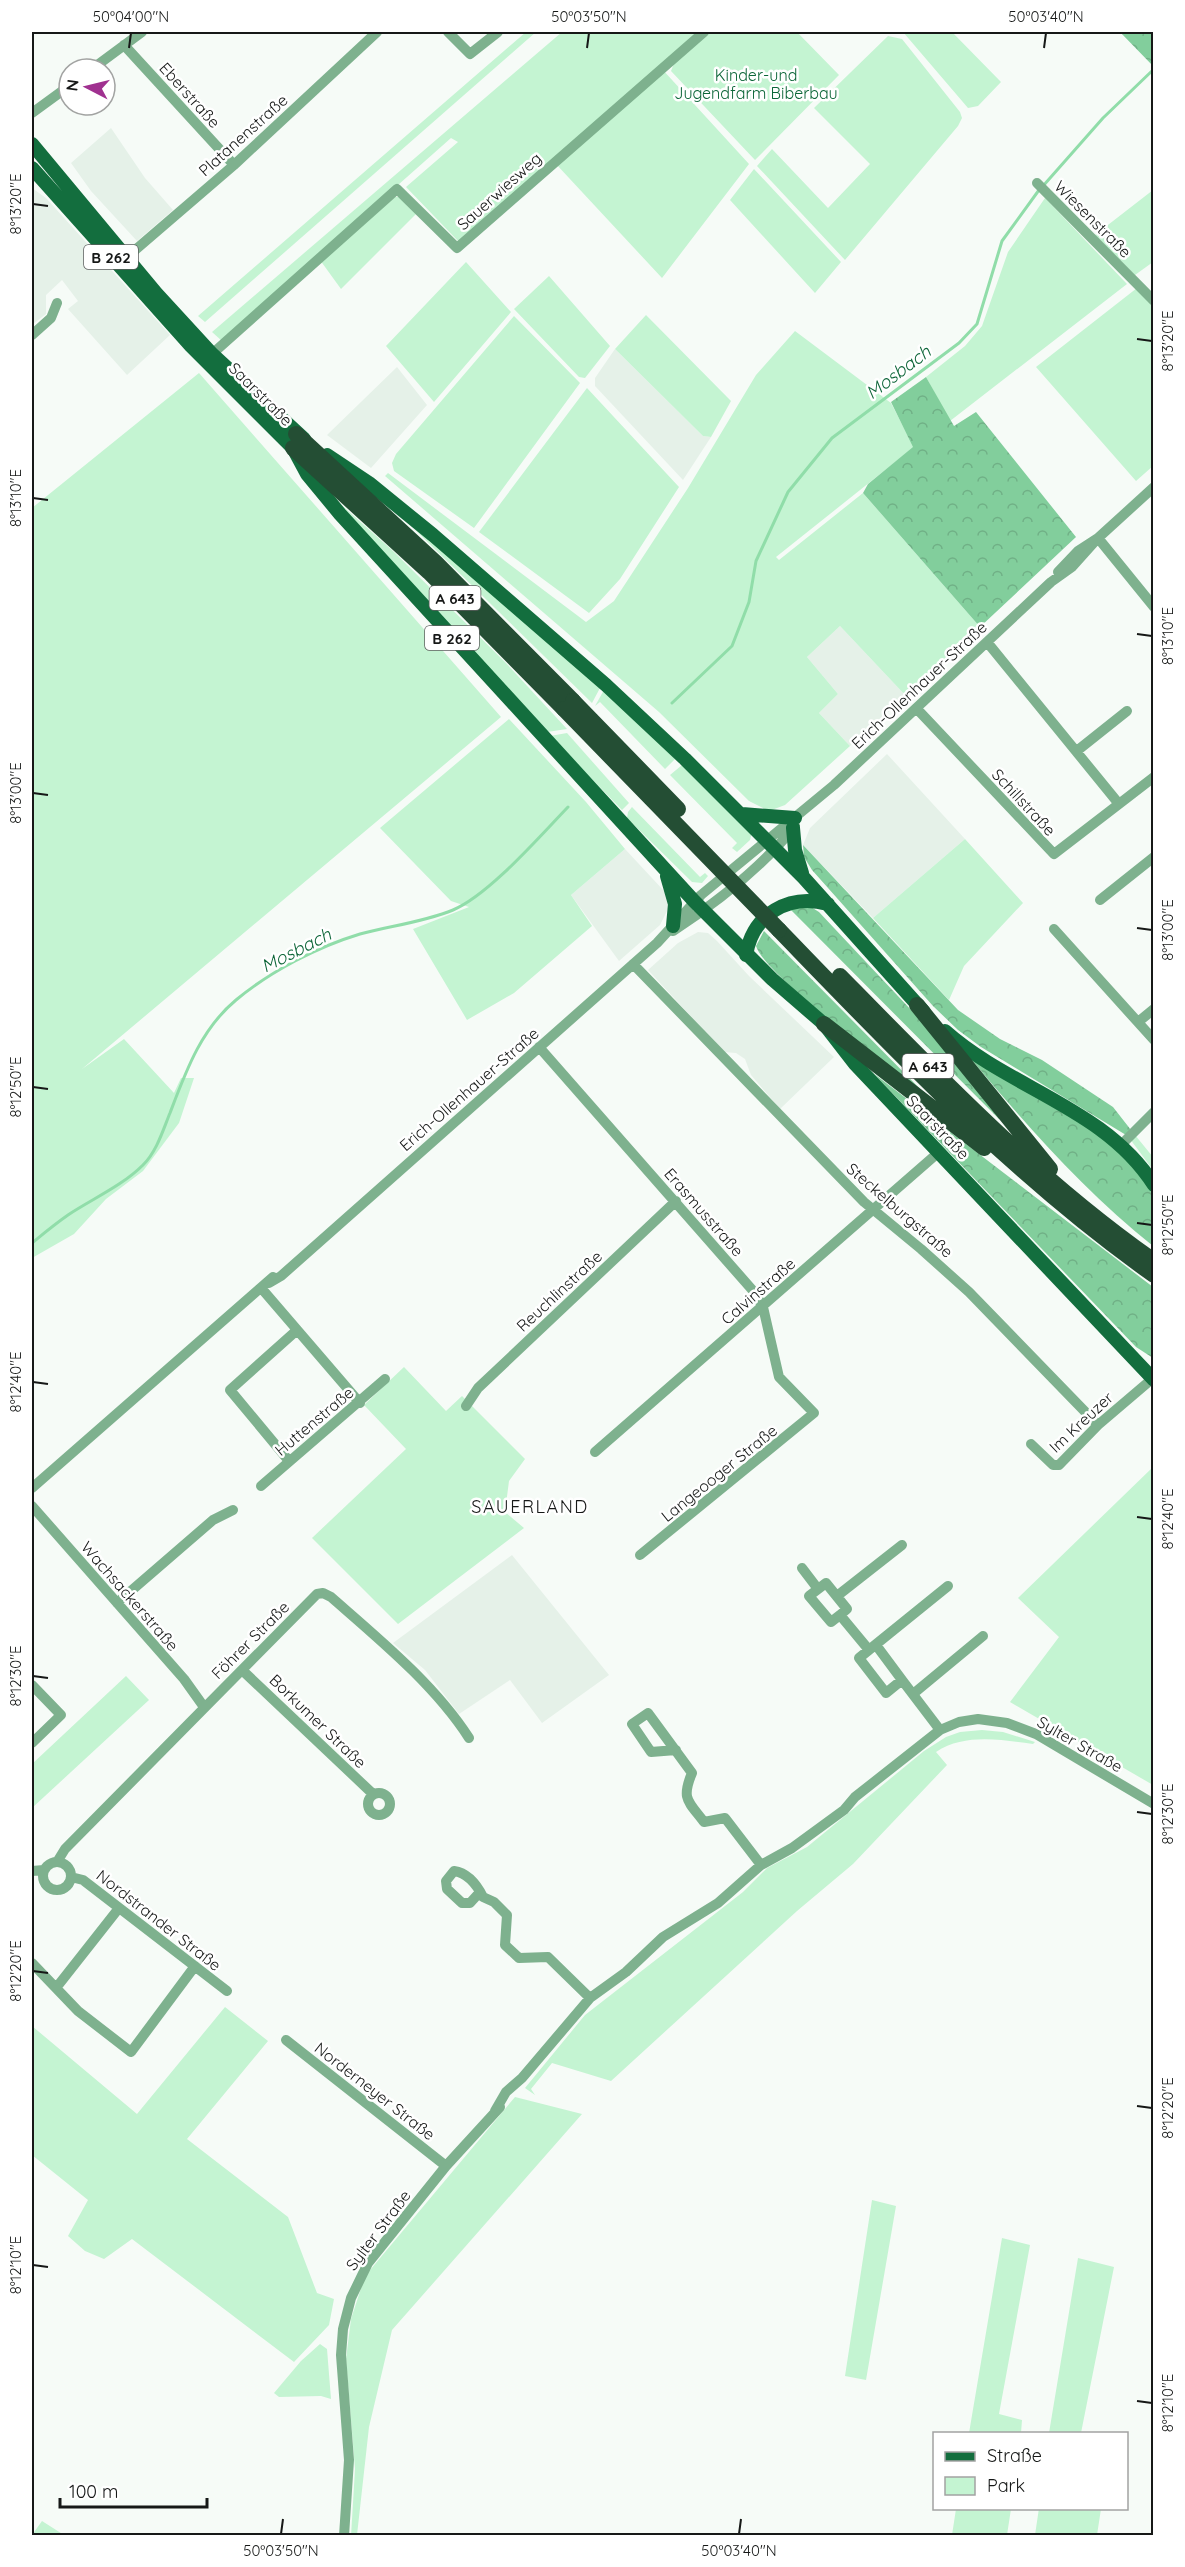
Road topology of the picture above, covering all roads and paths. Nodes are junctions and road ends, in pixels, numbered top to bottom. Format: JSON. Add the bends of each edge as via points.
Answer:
{"nodes":[{"id":1,"x":142,"y":32,"type":"edge"},
{"id":2,"x":377,"y":32,"type":"edge"},
{"id":3,"x":448,"y":32,"type":"edge"},
{"id":4,"x":498,"y":32,"type":"edge"},
{"id":5,"x":704,"y":32,"type":"edge"},
{"id":6,"x":124,"y":45,"type":"junction"},
{"id":7,"x":108,"y":57,"type":"edge"},
{"id":8,"x":57,"y":95,"type":"edge"},
{"id":9,"x":32,"y":113,"type":"edge"},
{"id":10,"x":32,"y":144,"type":"edge"},
{"id":11,"x":234,"y":165,"type":"junction"},
{"id":12,"x":32,"y":168,"type":"edge"},
{"id":13,"x":1037,"y":183,"type":"dead end"},
{"id":14,"x":127,"y":257,"type":"junction"},
{"id":15,"x":1154,"y":301,"type":"edge"},
{"id":16,"x":57,"y":303,"type":"dead end"},
{"id":17,"x":32,"y":335,"type":"edge"},
{"id":18,"x":209,"y":358,"type":"junction"},
{"id":19,"x":294,"y":441,"type":"junction"},
{"id":20,"x":1154,"y":487,"type":"edge"},
{"id":21,"x":340,"y":493,"type":"joint"},
{"id":22,"x":392,"y":521,"type":"joint"},
{"id":23,"x":1098,"y":538,"type":"junction"},
{"id":24,"x":1154,"y":608,"type":"edge"},
{"id":25,"x":987,"y":642,"type":"junction"},
{"id":26,"x":568,"y":705,"type":"junction"},
{"id":27,"x":917,"y":709,"type":"junction"},
{"id":28,"x":1128,"y":711,"type":"dead end"},
{"id":29,"x":1078,"y":750,"type":"junction"},
{"id":30,"x":1154,"y":777,"type":"edge"},
{"id":31,"x":1119,"y":804,"type":"junction"},
{"id":32,"x":742,"y":814,"type":"junction"},
{"id":33,"x":794,"y":823,"type":"junction"},
{"id":34,"x":771,"y":844,"type":"junction"},
{"id":35,"x":1154,"y":857,"type":"edge"},
{"id":36,"x":662,"y":866,"type":"junction"},
{"id":37,"x":804,"y":878,"type":"junction"},
{"id":38,"x":1100,"y":900,"type":"dead end"},
{"id":39,"x":828,"y":904,"type":"junction"},
{"id":40,"x":698,"y":906,"type":"junction"},
{"id":41,"x":783,"y":926,"type":"junction"},
{"id":42,"x":1054,"y":929,"type":"dead end"},
{"id":43,"x":669,"y":931,"type":"junction"},
{"id":44,"x":746,"y":955,"type":"junction"},
{"id":45,"x":633,"y":964,"type":"junction"},
{"id":46,"x":917,"y":1005,"type":"junction"},
{"id":47,"x":1154,"y":1009,"type":"edge"},
{"id":48,"x":1138,"y":1023,"type":"junction"},
{"id":49,"x":824,"y":1024,"type":"junction"},
{"id":50,"x":1154,"y":1040,"type":"edge"},
{"id":51,"x":539,"y":1047,"type":"junction"},
{"id":52,"x":1154,"y":1112,"type":"edge"},
{"id":53,"x":1121,"y":1145,"type":"junction"},
{"id":54,"x":939,"y":1152,"type":"junction"},
{"id":55,"x":1025,"y":1174,"type":"junction"},
{"id":56,"x":1154,"y":1185,"type":"edge"},
{"id":57,"x":676,"y":1201,"type":"junction"},
{"id":58,"x":1077,"y":1202,"type":"junction"},
{"id":59,"x":875,"y":1210,"type":"junction"},
{"id":60,"x":1154,"y":1261,"type":"edge"},
{"id":61,"x":1154,"y":1275,"type":"edge"},
{"id":62,"x":265,"y":1286,"type":"junction"},
{"id":63,"x":763,"y":1307,"type":"junction"},
{"id":64,"x":297,"y":1331,"type":"junction"},
{"id":65,"x":1153,"y":1376,"type":"edge"},
{"id":66,"x":385,"y":1379,"type":"dead end"},
{"id":67,"x":360,"y":1403,"type":"junction"},
{"id":68,"x":466,"y":1406,"type":"dead end"},
{"id":69,"x":814,"y":1413,"type":"joint"},
{"id":70,"x":1098,"y":1425,"type":"junction"},
{"id":71,"x":1031,"y":1444,"type":"dead end"},
{"id":72,"x":596,"y":1452,"type":"dead end"},
{"id":73,"x":289,"y":1461,"type":"junction"},
{"id":74,"x":261,"y":1486,"type":"dead end"},
{"id":75,"x":32,"y":1488,"type":"edge"},
{"id":76,"x":32,"y":1506,"type":"edge"},
{"id":77,"x":233,"y":1510,"type":"dead end"},
{"id":78,"x":902,"y":1545,"type":"dead end"},
{"id":79,"x":640,"y":1555,"type":"dead end"},
{"id":80,"x":802,"y":1568,"type":"dead end"},
{"id":81,"x":948,"y":1586,"type":"dead end"},
{"id":82,"x":818,"y":1589,"type":"junction"},
{"id":83,"x":837,"y":1596,"type":"junction"},
{"id":84,"x":117,"y":1603,"type":"junction"},
{"id":85,"x":840,"y":1615,"type":"junction"},
{"id":86,"x":983,"y":1636,"type":"dead end"},
{"id":87,"x":872,"y":1648,"type":"junction"},
{"id":88,"x":243,"y":1670,"type":"junction"},
{"id":89,"x":902,"y":1680,"type":"junction"},
{"id":90,"x":32,"y":1685,"type":"edge"},
{"id":91,"x":913,"y":1694,"type":"junction"},
{"id":92,"x":204,"y":1707,"type":"junction"},
{"id":93,"x":940,"y":1730,"type":"junction"},
{"id":94,"x":469,"y":1738,"type":"dead end"},
{"id":95,"x":32,"y":1743,"type":"edge"},
{"id":96,"x":675,"y":1750,"type":"dead end"},
{"id":97,"x":373,"y":1794,"type":"dead end"},
{"id":98,"x":1154,"y":1804,"type":"edge"},
{"id":99,"x":57,"y":1862,"type":"junction"},
{"id":100,"x":761,"y":1865,"type":"junction"},
{"id":101,"x":44,"y":1870,"type":"junction"},
{"id":102,"x":32,"y":1871,"type":"edge"},
{"id":103,"x":71,"y":1877,"type":"junction"},
{"id":104,"x":32,"y":1881,"type":"edge"},
{"id":105,"x":50,"y":1888,"type":"junction"},
{"id":106,"x":480,"y":1892,"type":"dead end"},
{"id":107,"x":119,"y":1908,"type":"junction"},
{"id":108,"x":32,"y":1963,"type":"edge"},
{"id":109,"x":195,"y":1966,"type":"junction"},
{"id":110,"x":56,"y":1988,"type":"junction"},
{"id":111,"x":227,"y":1992,"type":"dead end"},
{"id":112,"x":590,"y":1998,"type":"junction"},
{"id":113,"x":286,"y":2040,"type":"dead end"},
{"id":114,"x":446,"y":2166,"type":"junction"},
{"id":115,"x":344,"y":2535,"type":"edge"}],
"edges":[{"from":1,"to":6,"type":"street"},
{"from":2,"to":11,"type":"street","name":"Platanenstraße"},
{"from":3,"to":4,"type":"street","via":[[470,54]]},
{"from":5,"to":18,"type":"street","name":"Sauerwiesweg","via":[[457,248],[397,189]]},
{"from":6,"to":7,"type":"street"},
{"from":6,"to":11,"type":"street","name":"Eberstraße"},
{"from":8,"to":9,"type":"street"},
{"from":10,"to":14,"type":"main road","number":"B 262"},
{"from":11,"to":14,"type":"street","name":"Platanenstraße"},
{"from":12,"to":18,"type":"main road","number":"B 262"},
{"from":13,"to":15,"type":"street","name":"Wiesenstraße"},
{"from":14,"to":18,"type":"main road","number":"B 262"},
{"from":16,"to":17,"type":"street","via":[[51,318]]},
{"from":18,"to":19,"type":"main road","name":"Saarstraße","number":"B 262"},
{"from":19,"to":21,"type":"highway","number":"B 262"},
{"from":19,"to":22,"type":"highway","number":"B 262"},
{"from":19,"to":32,"type":"main road","number":"B 262","via":[[369,483],[433,535],[606,685]]},
{"from":19,"to":36,"type":"main road","number":"B 262","via":[[307,474],[333,506]]},
{"from":20,"to":23,"type":"street","name":"Erich-Ollenhauer-Straße"},
{"from":21,"to":26,"type":"highway","number":"A 643"},
{"from":22,"to":26,"type":"highway","number":"A 643"},
{"from":23,"to":24,"type":"street"},
{"from":23,"to":25,"type":"street","name":"Erich-Ollenhauer-Straße","via":[[1072,567]]},
{"from":25,"to":27,"type":"street","name":"Erich-Ollenhauer-Straße"},
{"from":25,"to":29,"type":"street"},
{"from":26,"to":41,"type":"highway","number":"A 643","bridge":true},
{"from":27,"to":31,"type":"street","name":"Schillstraße","via":[[1053,854]]},
{"from":27,"to":33,"type":"street","name":"Erich-Ollenhauer-Straße"},
{"from":28,"to":29,"type":"street"},
{"from":29,"to":31,"type":"street"},
{"from":30,"to":31,"type":"street","name":"Schillstraße"},
{"from":32,"to":33,"type":"main road"},
{"from":32,"to":34,"type":"main road","number":"B 262"},
{"from":33,"to":34,"type":"street","name":"Erich-Ollenhauer-Straße"},
{"from":33,"to":37,"type":"main road","via":[[795,850]]},
{"from":34,"to":37,"type":"main road"},
{"from":34,"to":40,"type":"street","name":"Erich-Ollenhauer-Straße"},
{"from":35,"to":38,"type":"street"},
{"from":36,"to":40,"type":"main road","number":"B 262"},
{"from":36,"to":43,"type":"main road","number":"B 262","via":[[673,891]]},
{"from":37,"to":39,"type":"main road"},
{"from":39,"to":44,"type":"main road","via":[[800,901],[777,908],[755,930]]},
{"from":39,"to":46,"type":"main road"},
{"from":40,"to":43,"type":"street","name":"Erich-Ollenhauer-Straße"},
{"from":40,"to":44,"type":"main road","name":"Saarstraße"},
{"from":41,"to":55,"type":"highway","number":"A 643","via":[[932,1087]]},
{"from":41,"to":58,"type":"highway","number":"A 643","via":[[940,1078]]},
{"from":42,"to":48,"type":"street"},
{"from":43,"to":45,"type":"street","name":"Erich-Ollenhauer-Straße"},
{"from":44,"to":49,"type":"main road","name":"Saarstraße"},
{"from":45,"to":51,"type":"street","name":"Erich-Ollenhauer-Straße"},
{"from":45,"to":59,"type":"street","name":"Steckelburgstraße","via":[[774,1112]]},
{"from":46,"to":53,"type":"main road","via":[[967,1049],[1082,1116]]},
{"from":46,"to":58,"type":"highway"},
{"from":47,"to":48,"type":"street"},
{"from":48,"to":50,"type":"street"},
{"from":49,"to":54,"type":"main road","name":"Saarstraße","via":[[848,1056]]},
{"from":49,"to":55,"type":"highway","via":[[975,1142]]},
{"from":51,"to":57,"type":"street","name":"Erasmusstraße"},
{"from":51,"to":62,"type":"street","name":"Erich-Ollenhauer-Straße"},
{"from":52,"to":53,"type":"street"},
{"from":53,"to":56,"type":"main road"},
{"from":54,"to":59,"type":"street","name":"Calvinstraße"},
{"from":54,"to":65,"type":"main road","name":"Saarstraße"},
{"from":55,"to":61,"type":"highway","number":"A 643"},
{"from":57,"to":63,"type":"street","name":"Erasmusstraße"},
{"from":57,"to":68,"type":"street","name":"Reuchlinstraße","via":[[478,1388]]},
{"from":58,"to":60,"type":"highway","number":"A 643"},
{"from":59,"to":63,"type":"street","name":"Calvinstraße"},
{"from":59,"to":70,"type":"street","name":"Steckelburgstraße","via":[[969,1292]]},
{"from":62,"to":64,"type":"street"},
{"from":62,"to":75,"type":"street","name":"Erich-Ollenhauer-Straße"},
{"from":63,"to":69,"type":"street","name":"Erasmusstraße","via":[[779,1377]]},
{"from":63,"to":72,"type":"street","name":"Calvinstraße"},
{"from":64,"to":67,"type":"street"},
{"from":64,"to":73,"type":"street","via":[[230,1390]]},
{"from":65,"to":70,"type":"street","name":"Im Kreuzer"},
{"from":66,"to":67,"type":"street","name":"Huttenstraße"},
{"from":67,"to":73,"type":"street","name":"Huttenstraße"},
{"from":69,"to":79,"type":"street","name":"Langeooger Straße"},
{"from":70,"to":71,"type":"street","name":"Im Kreuzer","via":[[1056,1466]]},
{"from":73,"to":74,"type":"street","name":"Huttenstraße"},
{"from":76,"to":84,"type":"street","name":"Wachsackerstraße"},
{"from":77,"to":84,"type":"street","via":[[213,1520]]},
{"from":78,"to":83,"type":"street"},
{"from":80,"to":82,"type":"street"},
{"from":81,"to":87,"type":"street"},
{"from":82,"to":83,"type":"street","via":[[826,1583]]},
{"from":82,"to":85,"type":"street","via":[[809,1596],[831,1623]]},
{"from":83,"to":85,"type":"street","via":[[847,1609]]},
{"from":84,"to":92,"type":"street","name":"Wachsackerstraße"},
{"from":85,"to":87,"type":"street"},
{"from":86,"to":91,"type":"street"},
{"from":87,"to":89,"type":"street"},
{"from":87,"to":89,"type":"street","via":[[859,1658],[886,1693]]},
{"from":88,"to":92,"type":"street","name":"Föhrer Straße"},
{"from":88,"to":94,"type":"street","name":"Föhrer Straße","via":[[316,1594],[323,1593],[343,1607],[441,1700]]},
{"from":88,"to":97,"type":"street","name":"Borkumer Straße"},
{"from":89,"to":91,"type":"street"},
{"from":90,"to":95,"type":"street","via":[[61,1715]]},
{"from":91,"to":93,"type":"street"},
{"from":92,"to":99,"type":"street","name":"Föhrer Straße","via":[[65,1849]]},
{"from":93,"to":98,"type":"street","name":"Sylter Straße","via":[[988,1720],[1007,1723],[1036,1734]]},
{"from":93,"to":100,"type":"street","name":"Sylter Straße","via":[[844,1810]]},
{"from":96,"to":100,"type":"street","via":[[692,1773],[685,1797],[704,1822],[725,1818]]},
{"from":99,"to":101,"type":"street","name":"Föhrer Straße"},
{"from":99,"to":103,"type":"street","via":[[66,1865]]},
{"from":100,"to":112,"type":"street","name":"Sylter Straße","via":[[718,1903]]},
{"from":101,"to":102,"type":"street","name":"Föhrer Straße"},
{"from":101,"to":105,"type":"street","via":[[44,1882]]},
{"from":103,"to":105,"type":"street","via":[[63,1888]]},
{"from":103,"to":107,"type":"street","name":"Nordstrander Straße","via":[[83,1880]]},
{"from":104,"to":105,"type":"street"},
{"from":106,"to":112,"type":"street","via":[[507,1915],[506,1945],[519,1958],[548,1957]]},
{"from":107,"to":109,"type":"street","name":"Nordstrander Straße"},
{"from":107,"to":110,"type":"street"},
{"from":108,"to":110,"type":"street"},
{"from":109,"to":110,"type":"street","via":[[131,2052],[78,2011]]},
{"from":109,"to":111,"type":"street","name":"Nordstrander Straße"},
{"from":112,"to":114,"type":"street","name":"Sylter Straße"},
{"from":113,"to":114,"type":"street","name":"Norderneyer Straße"},
{"from":114,"to":115,"type":"street","name":"Sylter Straße","via":[[368,2263],[348,2306],[341,2355],[349,2460]]}]}
